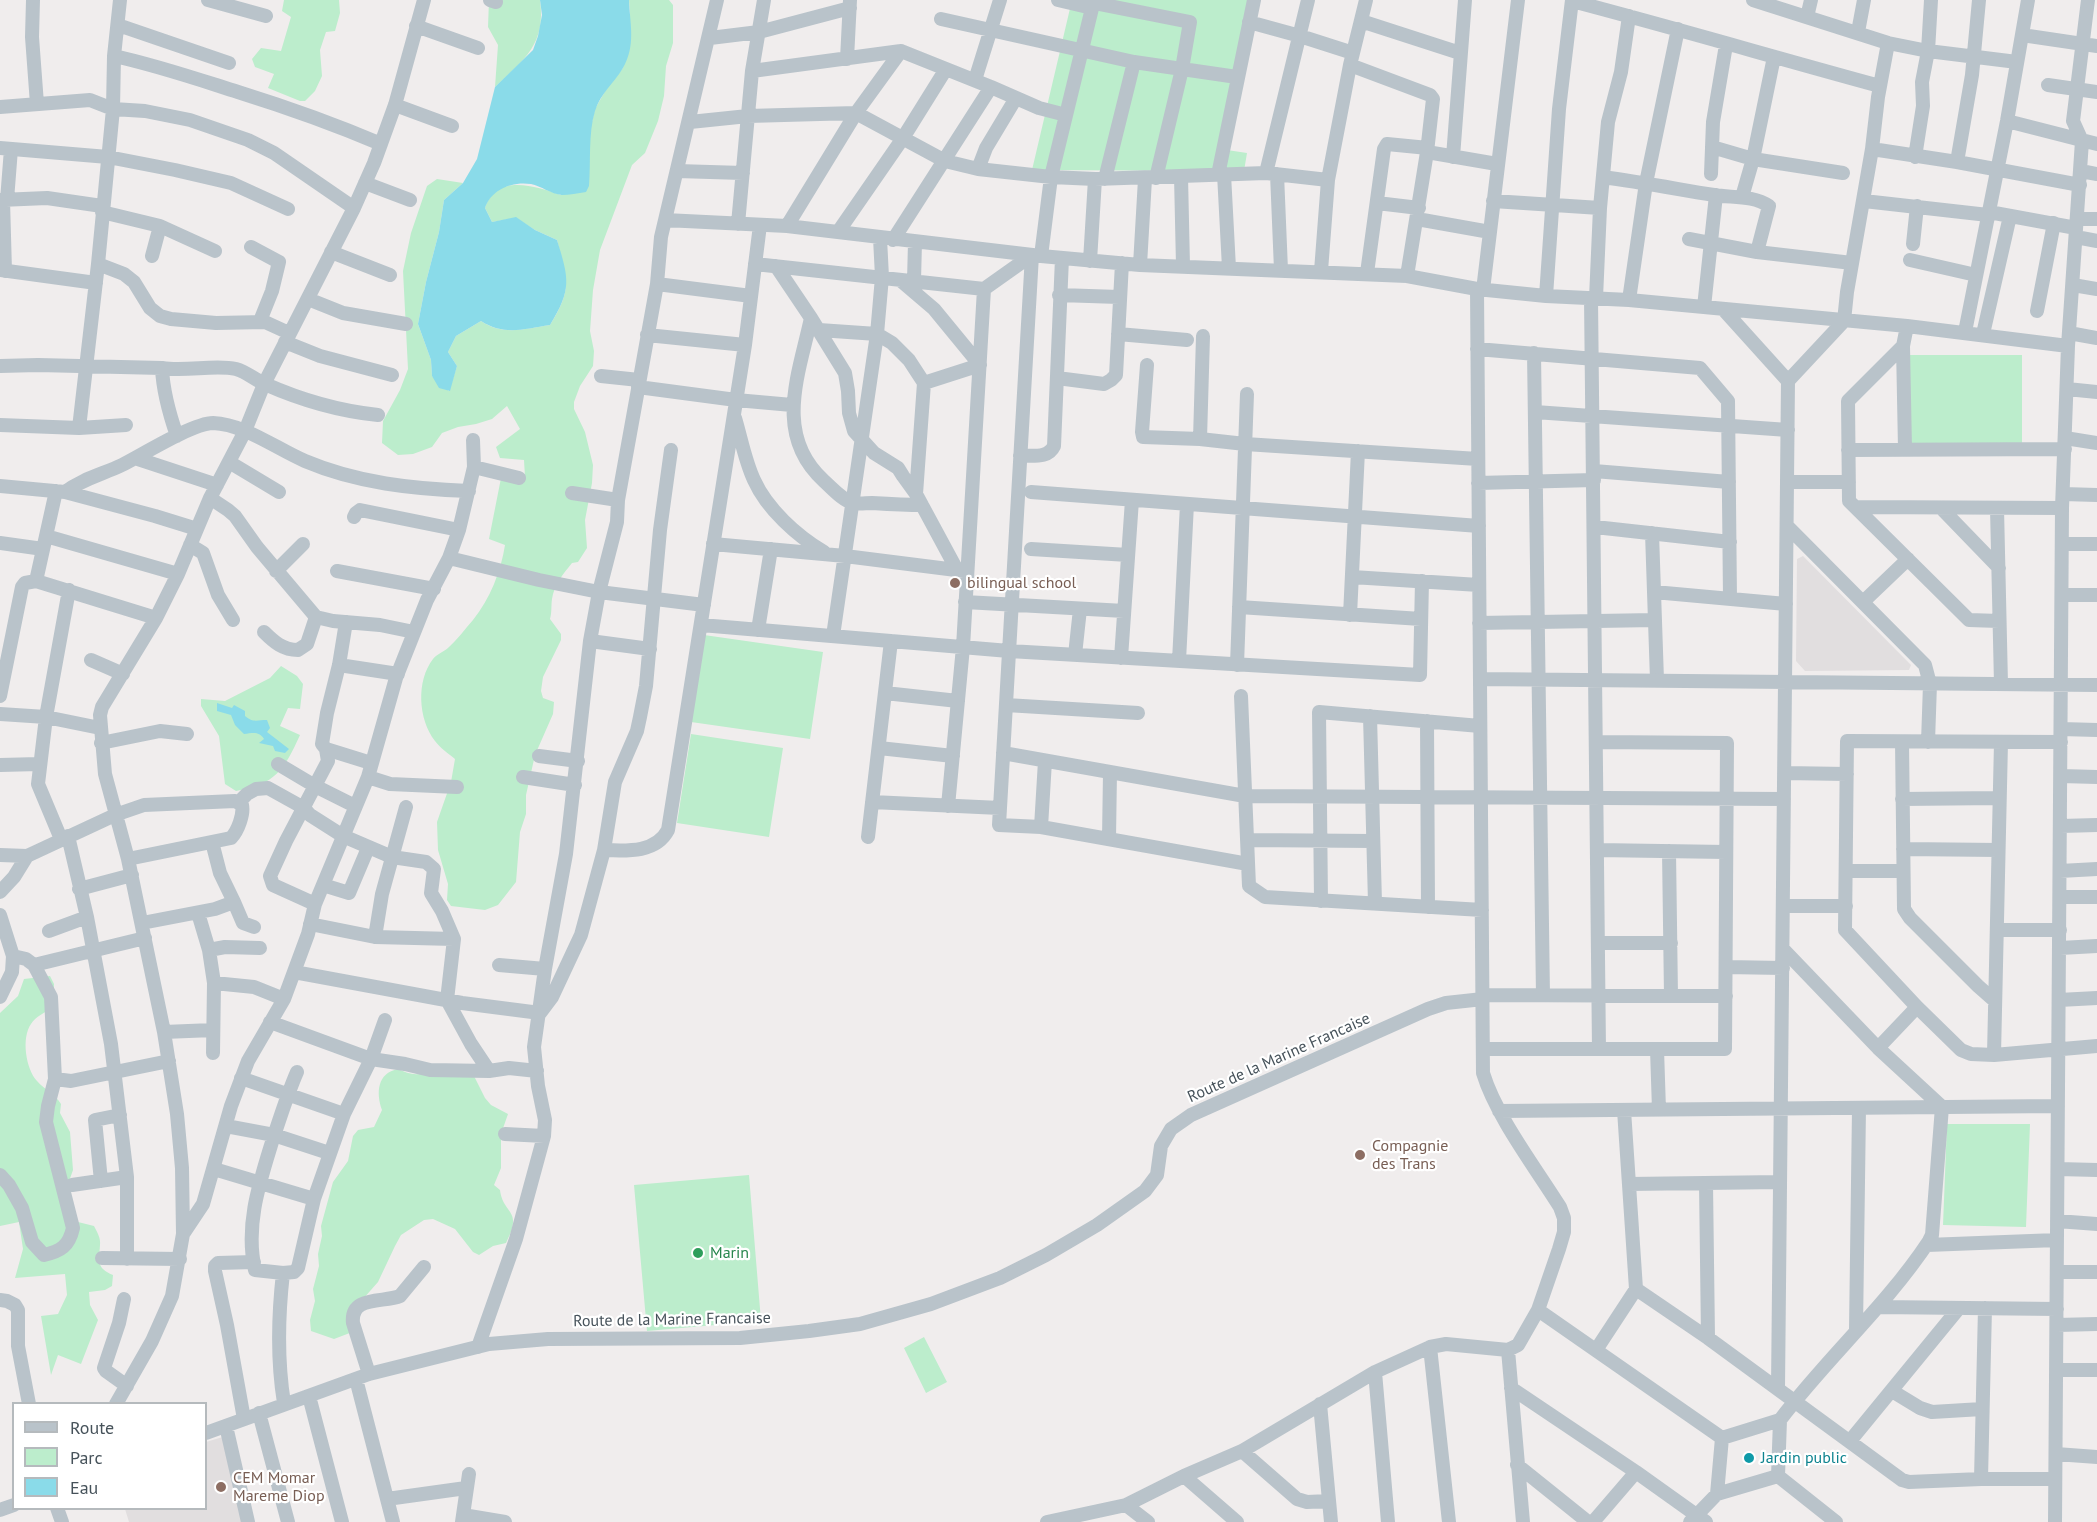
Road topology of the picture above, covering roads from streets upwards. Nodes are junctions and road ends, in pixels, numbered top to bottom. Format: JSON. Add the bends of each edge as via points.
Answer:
{"nodes":[{"id":1,"x":33,"y":0,"type":"edge"},
{"id":2,"x":120,"y":0,"type":"edge"},
{"id":3,"x":208,"y":0,"type":"edge"},
{"id":4,"x":424,"y":0,"type":"edge"},
{"id":5,"x":717,"y":0,"type":"edge"},
{"id":6,"x":764,"y":0,"type":"edge"},
{"id":7,"x":1000,"y":0,"type":"edge"},
{"id":8,"x":1059,"y":0,"type":"edge"},
{"id":9,"x":1254,"y":0,"type":"edge"},
{"id":10,"x":1308,"y":0,"type":"edge"},
{"id":11,"x":1366,"y":0,"type":"edge"},
{"id":12,"x":1465,"y":0,"type":"edge"},
{"id":13,"x":1518,"y":0,"type":"edge"},
{"id":14,"x":1811,"y":0,"type":"edge"},
{"id":15,"x":1864,"y":0,"type":"edge"},
{"id":16,"x":1931,"y":0,"type":"edge"},
{"id":17,"x":1979,"y":0,"type":"edge"},
{"id":18,"x":2028,"y":0,"type":"edge"},
{"id":19,"x":2088,"y":0,"type":"edge"},
{"id":20,"x":1572,"y":1,"type":"edge"},
{"id":21,"x":1756,"y":1,"type":"edge"},
{"id":22,"x":850,"y":4,"type":"edge"},
{"id":23,"x":1093,"y":4,"type":"edge"},
{"id":24,"x":266,"y":16,"type":"dead end"},
{"id":25,"x":1629,"y":16,"type":"junction"},
{"id":26,"x":1807,"y":17,"type":"junction"},
{"id":27,"x":941,"y":19,"type":"dead end"},
{"id":28,"x":1361,"y":21,"type":"junction"},
{"id":29,"x":1249,"y":22,"type":"junction"},
{"id":30,"x":118,"y":25,"type":"junction"},
{"id":31,"x":416,"y":26,"type":"junction"},
{"id":32,"x":1678,"y":29,"type":"junction"},
{"id":33,"x":990,"y":31,"type":"junction"},
{"id":34,"x":759,"y":32,"type":"junction"},
{"id":35,"x":1858,"y":32,"type":"junction"},
{"id":36,"x":2022,"y":35,"type":"junction"},
{"id":37,"x":1300,"y":36,"type":"junction"},
{"id":38,"x":710,"y":38,"type":"junction"},
{"id":39,"x":1888,"y":43,"type":"junction"},
{"id":40,"x":1725,"y":45,"type":"junction"},
{"id":41,"x":2090,"y":45,"type":"edge"},
{"id":42,"x":478,"y":48,"type":"dead end"},
{"id":43,"x":901,"y":51,"type":"junction"},
{"id":44,"x":1928,"y":51,"type":"junction"},
{"id":45,"x":1082,"y":52,"type":"junction"},
{"id":46,"x":1460,"y":53,"type":"junction"},
{"id":47,"x":114,"y":56,"type":"junction"},
{"id":48,"x":1974,"y":56,"type":"junction"},
{"id":49,"x":1774,"y":57,"type":"junction"},
{"id":50,"x":847,"y":59,"type":"junction"},
{"id":51,"x":1352,"y":59,"type":"junction"},
{"id":52,"x":1134,"y":62,"type":"junction"},
{"id":53,"x":2018,"y":62,"type":"junction"},
{"id":54,"x":229,"y":63,"type":"dead end"},
{"id":55,"x":946,"y":69,"type":"junction"},
{"id":56,"x":1182,"y":69,"type":"junction"},
{"id":57,"x":752,"y":71,"type":"junction"},
{"id":58,"x":1237,"y":77,"type":"junction"},
{"id":59,"x":975,"y":80,"type":"junction"},
{"id":60,"x":2048,"y":85,"type":"dead end"},
{"id":61,"x":1880,"y":86,"type":"junction"},
{"id":62,"x":991,"y":87,"type":"junction"},
{"id":63,"x":2077,"y":90,"type":"junction"},
{"id":64,"x":2097,"y":92,"type":"edge"},
{"id":65,"x":1016,"y":98,"type":"junction"},
{"id":66,"x":37,"y":104,"type":"junction"},
{"id":67,"x":395,"y":105,"type":"junction"},
{"id":68,"x":0,"y":107,"type":"edge"},
{"id":69,"x":113,"y":109,"type":"junction"},
{"id":70,"x":856,"y":113,"type":"junction"},
{"id":71,"x":1066,"y":115,"type":"junction"},
{"id":72,"x":748,"y":116,"type":"junction"},
{"id":73,"x":2007,"y":121,"type":"junction"},
{"id":74,"x":690,"y":122,"type":"junction"},
{"id":75,"x":452,"y":126,"type":"dead end"},
{"id":76,"x":903,"y":138,"type":"junction"},
{"id":77,"x":2082,"y":141,"type":"junction"},
{"id":78,"x":381,"y":144,"type":"junction"},
{"id":79,"x":2097,"y":144,"type":"edge"},
{"id":80,"x":1712,"y":147,"type":"junction"},
{"id":81,"x":5,"y":148,"type":"edge"},
{"id":82,"x":1872,"y":149,"type":"junction"},
{"id":83,"x":1428,"y":150,"type":"junction"},
{"id":84,"x":108,"y":157,"type":"junction"},
{"id":85,"x":1453,"y":157,"type":"junction"},
{"id":86,"x":1915,"y":157,"type":"junction"},
{"id":87,"x":1753,"y":159,"type":"junction"},
{"id":88,"x":945,"y":161,"type":"junction"},
{"id":89,"x":1957,"y":162,"type":"junction"},
{"id":90,"x":1497,"y":164,"type":"junction"},
{"id":91,"x":978,"y":169,"type":"junction"},
{"id":92,"x":677,"y":171,"type":"junction"},
{"id":93,"x":1997,"y":171,"type":"junction"},
{"id":94,"x":743,"y":173,"type":"junction"},
{"id":95,"x":1271,"y":173,"type":"junction"},
{"id":96,"x":1843,"y":173,"type":"dead end"},
{"id":97,"x":1221,"y":174,"type":"junction"},
{"id":98,"x":1711,"y":174,"type":"dead end"},
{"id":99,"x":2097,"y":174,"type":"edge"},
{"id":100,"x":1181,"y":176,"type":"junction"},
{"id":101,"x":1051,"y":177,"type":"junction"},
{"id":102,"x":1603,"y":177,"type":"junction"},
{"id":103,"x":2080,"y":178,"type":"junction"},
{"id":104,"x":1100,"y":179,"type":"junction"},
{"id":105,"x":1151,"y":179,"type":"junction"},
{"id":106,"x":1328,"y":180,"type":"junction"},
{"id":107,"x":365,"y":183,"type":"junction"},
{"id":108,"x":1646,"y":183,"type":"junction"},
{"id":109,"x":1716,"y":195,"type":"junction"},
{"id":110,"x":1742,"y":197,"type":"junction"},
{"id":111,"x":3,"y":200,"type":"edge"},
{"id":112,"x":410,"y":200,"type":"dead end"},
{"id":113,"x":1493,"y":201,"type":"junction"},
{"id":114,"x":1864,"y":201,"type":"junction"},
{"id":115,"x":1377,"y":203,"type":"junction"},
{"id":116,"x":1552,"y":205,"type":"junction"},
{"id":117,"x":1917,"y":206,"type":"junction"},
{"id":118,"x":354,"y":208,"type":"junction"},
{"id":119,"x":1600,"y":208,"type":"junction"},
{"id":120,"x":102,"y":209,"type":"junction"},
{"id":121,"x":288,"y":209,"type":"dead end"},
{"id":122,"x":1418,"y":214,"type":"junction"},
{"id":123,"x":1989,"y":214,"type":"junction"},
{"id":124,"x":2010,"y":216,"type":"junction"},
{"id":125,"x":2097,"y":219,"type":"edge"},
{"id":126,"x":664,"y":220,"type":"junction"},
{"id":127,"x":738,"y":224,"type":"junction"},
{"id":128,"x":2054,"y":224,"type":"junction"},
{"id":129,"x":760,"y":225,"type":"junction"},
{"id":130,"x":160,"y":226,"type":"junction"},
{"id":131,"x":787,"y":226,"type":"junction"},
{"id":132,"x":2076,"y":228,"type":"junction"},
{"id":133,"x":838,"y":232,"type":"junction"},
{"id":134,"x":1490,"y":232,"type":"junction"},
{"id":135,"x":887,"y":239,"type":"junction"},
{"id":136,"x":1689,"y":239,"type":"dead end"},
{"id":137,"x":2097,"y":241,"type":"edge"},
{"id":138,"x":915,"y":242,"type":"junction"},
{"id":139,"x":1712,"y":243,"type":"junction"},
{"id":140,"x":1914,"y":244,"type":"dead end"},
{"id":141,"x":251,"y":247,"type":"dead end"},
{"id":142,"x":215,"y":251,"type":"dead end"},
{"id":143,"x":331,"y":252,"type":"junction"},
{"id":144,"x":1757,"y":252,"type":"junction"},
{"id":145,"x":152,"y":256,"type":"dead end"},
{"id":146,"x":1036,"y":256,"type":"junction"},
{"id":147,"x":1062,"y":258,"type":"junction"},
{"id":148,"x":1910,"y":260,"type":"dead end"},
{"id":149,"x":1089,"y":261,"type":"junction"},
{"id":150,"x":1122,"y":263,"type":"junction"},
{"id":151,"x":1852,"y":263,"type":"junction"},
{"id":152,"x":98,"y":264,"type":"junction"},
{"id":153,"x":755,"y":264,"type":"junction"},
{"id":154,"x":1140,"y":265,"type":"junction"},
{"id":155,"x":776,"y":266,"type":"junction"},
{"id":156,"x":1182,"y":266,"type":"junction"},
{"id":157,"x":1229,"y":268,"type":"junction"},
{"id":158,"x":1281,"y":270,"type":"junction"},
{"id":159,"x":2,"y":271,"type":"edge"},
{"id":160,"x":1320,"y":271,"type":"junction"},
{"id":161,"x":1367,"y":273,"type":"junction"},
{"id":162,"x":390,"y":275,"type":"dead end"},
{"id":163,"x":1976,"y":275,"type":"junction"},
{"id":164,"x":1407,"y":276,"type":"junction"},
{"id":165,"x":882,"y":277,"type":"junction"},
{"id":166,"x":907,"y":281,"type":"junction"},
{"id":167,"x":96,"y":283,"type":"junction"},
{"id":168,"x":657,"y":284,"type":"junction"},
{"id":169,"x":2073,"y":285,"type":"junction"},
{"id":170,"x":984,"y":289,"type":"junction"},
{"id":171,"x":2097,"y":289,"type":"edge"},
{"id":172,"x":1480,"y":290,"type":"junction"},
{"id":173,"x":1059,"y":295,"type":"junction"},
{"id":174,"x":751,"y":296,"type":"junction"},
{"id":175,"x":1546,"y":296,"type":"junction"},
{"id":176,"x":1119,"y":297,"type":"junction"},
{"id":177,"x":1593,"y":298,"type":"junction"},
{"id":178,"x":308,"y":299,"type":"junction"},
{"id":179,"x":1629,"y":300,"type":"junction"},
{"id":180,"x":1704,"y":307,"type":"junction"},
{"id":181,"x":1723,"y":309,"type":"junction"},
{"id":182,"x":2037,"y":311,"type":"dead end"},
{"id":183,"x":811,"y":318,"type":"junction"},
{"id":184,"x":260,"y":321,"type":"junction"},
{"id":185,"x":1844,"y":321,"type":"junction"},
{"id":186,"x":406,"y":324,"type":"dead end"},
{"id":187,"x":1907,"y":326,"type":"junction"},
{"id":188,"x":819,"y":330,"type":"junction"},
{"id":189,"x":1965,"y":332,"type":"junction"},
{"id":190,"x":877,"y":334,"type":"junction"},
{"id":191,"x":1118,"y":334,"type":"junction"},
{"id":192,"x":1983,"y":334,"type":"junction"},
{"id":193,"x":647,"y":335,"type":"junction"},
{"id":194,"x":1203,"y":336,"type":"dead end"},
{"id":195,"x":287,"y":337,"type":"junction"},
{"id":196,"x":2097,"y":338,"type":"edge"},
{"id":197,"x":1187,"y":339,"type":"dead end"},
{"id":198,"x":2069,"y":339,"type":"junction"},
{"id":199,"x":745,"y":345,"type":"junction"},
{"id":200,"x":1903,"y":346,"type":"junction"},
{"id":201,"x":1477,"y":349,"type":"junction"},
{"id":202,"x":1534,"y":353,"type":"junction"},
{"id":203,"x":1592,"y":358,"type":"junction"},
{"id":204,"x":980,"y":364,"type":"junction"},
{"id":205,"x":1147,"y":365,"type":"dead end"},
{"id":206,"x":0,"y":366,"type":"edge"},
{"id":207,"x":85,"y":367,"type":"junction"},
{"id":208,"x":162,"y":368,"type":"junction"},
{"id":209,"x":392,"y":375,"type":"dead end"},
{"id":210,"x":601,"y":376,"type":"dead end"},
{"id":211,"x":1056,"y":378,"type":"junction"},
{"id":212,"x":1788,"y":381,"type":"junction"},
{"id":213,"x":924,"y":383,"type":"junction"},
{"id":214,"x":264,"y":384,"type":"junction"},
{"id":215,"x":639,"y":384,"type":"junction"},
{"id":216,"x":2067,"y":389,"type":"junction"},
{"id":217,"x":2097,"y":392,"type":"edge"},
{"id":218,"x":1248,"y":394,"type":"dead end"},
{"id":219,"x":792,"y":405,"type":"junction"},
{"id":220,"x":734,"y":407,"type":"junction"},
{"id":221,"x":1534,"y":412,"type":"junction"},
{"id":222,"x":378,"y":415,"type":"dead end"},
{"id":223,"x":1593,"y":416,"type":"junction"},
{"id":224,"x":0,"y":425,"type":"edge"},
{"id":225,"x":126,"y":425,"type":"dead end"},
{"id":226,"x":1729,"y":426,"type":"junction"},
{"id":227,"x":79,"y":428,"type":"junction"},
{"id":228,"x":1788,"y":430,"type":"junction"},
{"id":229,"x":245,"y":431,"type":"junction"},
{"id":230,"x":177,"y":436,"type":"junction"},
{"id":231,"x":1200,"y":439,"type":"junction"},
{"id":232,"x":473,"y":440,"type":"dead end"},
{"id":233,"x":861,"y":440,"type":"junction"},
{"id":234,"x":2097,"y":443,"type":"edge"},
{"id":235,"x":1245,"y":444,"type":"junction"},
{"id":236,"x":2065,"y":444,"type":"junction"},
{"id":237,"x":1905,"y":449,"type":"junction"},
{"id":238,"x":671,"y":450,"type":"dead end"},
{"id":239,"x":1848,"y":450,"type":"junction"},
{"id":240,"x":1358,"y":451,"type":"junction"},
{"id":241,"x":1020,"y":456,"type":"junction"},
{"id":242,"x":135,"y":458,"type":"junction"},
{"id":243,"x":1478,"y":459,"type":"junction"},
{"id":244,"x":229,"y":462,"type":"junction"},
{"id":245,"x":474,"y":467,"type":"junction"},
{"id":246,"x":1594,"y":476,"type":"junction"},
{"id":247,"x":519,"y":478,"type":"dead end"},
{"id":248,"x":1536,"y":482,"type":"junction"},
{"id":249,"x":1729,"y":482,"type":"junction"},
{"id":250,"x":1787,"y":482,"type":"junction"},
{"id":251,"x":1849,"y":482,"type":"junction"},
{"id":252,"x":1478,"y":483,"type":"junction"},
{"id":253,"x":217,"y":485,"type":"junction"},
{"id":254,"x":0,"y":486,"type":"edge"},
{"id":255,"x":60,"y":491,"type":"junction"},
{"id":256,"x":469,"y":491,"type":"junction"},
{"id":257,"x":279,"y":492,"type":"dead end"},
{"id":258,"x":1031,"y":492,"type":"dead end"},
{"id":259,"x":572,"y":493,"type":"dead end"},
{"id":260,"x":2097,"y":495,"type":"edge"},
{"id":261,"x":210,"y":498,"type":"junction"},
{"id":262,"x":618,"y":500,"type":"junction"},
{"id":263,"x":919,"y":500,"type":"junction"},
{"id":264,"x":1132,"y":500,"type":"junction"},
{"id":265,"x":2063,"y":501,"type":"junction"},
{"id":266,"x":853,"y":503,"type":"junction"},
{"id":267,"x":1187,"y":504,"type":"junction"},
{"id":268,"x":1855,"y":507,"type":"junction"},
{"id":269,"x":1243,"y":508,"type":"junction"},
{"id":270,"x":1941,"y":508,"type":"junction"},
{"id":271,"x":1997,"y":508,"type":"junction"},
{"id":272,"x":1355,"y":516,"type":"junction"},
{"id":273,"x":354,"y":517,"type":"dead end"},
{"id":274,"x":1479,"y":526,"type":"junction"},
{"id":275,"x":1594,"y":526,"type":"junction"},
{"id":276,"x":1787,"y":526,"type":"junction"},
{"id":277,"x":197,"y":529,"type":"junction"},
{"id":278,"x":459,"y":530,"type":"junction"},
{"id":279,"x":1652,"y":533,"type":"junction"},
{"id":280,"x":45,"y":542,"type":"junction"},
{"id":281,"x":1730,"y":542,"type":"junction"},
{"id":282,"x":0,"y":543,"type":"edge"},
{"id":283,"x":303,"y":544,"type":"dead end"},
{"id":284,"x":713,"y":544,"type":"junction"},
{"id":285,"x":2063,"y":544,"type":"junction"},
{"id":286,"x":2097,"y":544,"type":"edge"},
{"id":287,"x":190,"y":545,"type":"junction"},
{"id":288,"x":771,"y":549,"type":"junction"},
{"id":289,"x":1031,"y":549,"type":"dead end"},
{"id":290,"x":830,"y":555,"type":"junction"},
{"id":291,"x":1128,"y":555,"type":"junction"},
{"id":292,"x":845,"y":556,"type":"junction"},
{"id":293,"x":449,"y":558,"type":"junction"},
{"id":294,"x":1908,"y":559,"type":"junction"},
{"id":295,"x":1998,"y":568,"type":"junction"},
{"id":296,"x":962,"y":570,"type":"junction"},
{"id":297,"x":276,"y":571,"type":"junction"},
{"id":298,"x":338,"y":571,"type":"dead end"},
{"id":299,"x":178,"y":574,"type":"junction"},
{"id":300,"x":1352,"y":577,"type":"junction"},
{"id":301,"x":36,"y":581,"type":"junction"},
{"id":302,"x":1422,"y":581,"type":"junction"},
{"id":303,"x":1479,"y":585,"type":"junction"},
{"id":304,"x":434,"y":589,"type":"junction"},
{"id":305,"x":69,"y":590,"type":"junction"},
{"id":306,"x":599,"y":592,"type":"junction"},
{"id":307,"x":1654,"y":592,"type":"junction"},
{"id":308,"x":2062,"y":595,"type":"junction"},
{"id":309,"x":2097,"y":595,"type":"edge"},
{"id":310,"x":655,"y":599,"type":"junction"},
{"id":311,"x":1730,"y":599,"type":"junction"},
{"id":312,"x":966,"y":602,"type":"junction"},
{"id":313,"x":1863,"y":602,"type":"junction"},
{"id":314,"x":1786,"y":604,"type":"junction"},
{"id":315,"x":704,"y":605,"type":"junction"},
{"id":316,"x":1012,"y":605,"type":"junction"},
{"id":317,"x":1239,"y":607,"type":"junction"},
{"id":318,"x":1080,"y":609,"type":"junction"},
{"id":319,"x":1124,"y":611,"type":"junction"},
{"id":320,"x":1350,"y":615,"type":"junction"},
{"id":321,"x":316,"y":617,"type":"junction"},
{"id":322,"x":156,"y":618,"type":"junction"},
{"id":323,"x":233,"y":620,"type":"dead end"},
{"id":324,"x":1421,"y":620,"type":"junction"},
{"id":325,"x":1655,"y":620,"type":"junction"},
{"id":326,"x":346,"y":621,"type":"junction"},
{"id":327,"x":1595,"y":621,"type":"junction"},
{"id":328,"x":2000,"y":621,"type":"junction"},
{"id":329,"x":1538,"y":622,"type":"junction"},
{"id":330,"x":1479,"y":623,"type":"junction"},
{"id":331,"x":701,"y":625,"type":"junction"},
{"id":332,"x":758,"y":630,"type":"junction"},
{"id":333,"x":264,"y":632,"type":"dead end"},
{"id":334,"x":414,"y":632,"type":"junction"},
{"id":335,"x":833,"y":636,"type":"junction"},
{"id":336,"x":590,"y":641,"type":"junction"},
{"id":337,"x":891,"y":641,"type":"junction"},
{"id":338,"x":963,"y":648,"type":"junction"},
{"id":339,"x":650,"y":649,"type":"junction"},
{"id":340,"x":1009,"y":651,"type":"junction"},
{"id":341,"x":1075,"y":655,"type":"junction"},
{"id":342,"x":1121,"y":658,"type":"junction"},
{"id":343,"x":91,"y":660,"type":"dead end"},
{"id":344,"x":1179,"y":661,"type":"junction"},
{"id":345,"x":339,"y":665,"type":"junction"},
{"id":346,"x":1236,"y":665,"type":"junction"},
{"id":347,"x":123,"y":674,"type":"junction"},
{"id":348,"x":398,"y":674,"type":"junction"},
{"id":349,"x":1480,"y":679,"type":"junction"},
{"id":350,"x":1539,"y":680,"type":"junction"},
{"id":351,"x":1595,"y":680,"type":"junction"},
{"id":352,"x":1657,"y":680,"type":"junction"},
{"id":353,"x":1785,"y":681,"type":"junction"},
{"id":354,"x":1930,"y":684,"type":"junction"},
{"id":355,"x":2001,"y":684,"type":"junction"},
{"id":356,"x":2062,"y":685,"type":"junction"},
{"id":357,"x":2097,"y":685,"type":"edge"},
{"id":358,"x":885,"y":693,"type":"junction"},
{"id":359,"x":0,"y":696,"type":"edge"},
{"id":360,"x":1241,"y":696,"type":"dead end"},
{"id":361,"x":958,"y":701,"type":"junction"},
{"id":362,"x":1006,"y":705,"type":"junction"},
{"id":363,"x":1138,"y":713,"type":"dead end"},
{"id":364,"x":0,"y":714,"type":"edge"},
{"id":365,"x":1370,"y":716,"type":"junction"},
{"id":366,"x":46,"y":717,"type":"junction"},
{"id":367,"x":1426,"y":721,"type":"junction"},
{"id":368,"x":1480,"y":726,"type":"junction"},
{"id":369,"x":100,"y":728,"type":"junction"},
{"id":370,"x":2097,"y":730,"type":"edge"},
{"id":371,"x":187,"y":734,"type":"dead end"},
{"id":372,"x":2061,"y":736,"type":"junction"},
{"id":373,"x":1596,"y":742,"type":"junction"},
{"id":374,"x":1902,"y":742,"type":"junction"},
{"id":375,"x":1928,"y":742,"type":"junction"},
{"id":376,"x":2001,"y":742,"type":"junction"},
{"id":377,"x":101,"y":743,"type":"junction"},
{"id":378,"x":879,"y":748,"type":"junction"},
{"id":379,"x":326,"y":749,"type":"junction"},
{"id":380,"x":1003,"y":753,"type":"junction"},
{"id":381,"x":539,"y":756,"type":"dead end"},
{"id":382,"x":953,"y":756,"type":"junction"},
{"id":383,"x":578,"y":761,"type":"junction"},
{"id":384,"x":1045,"y":761,"type":"junction"},
{"id":385,"x":39,"y":764,"type":"junction"},
{"id":386,"x":278,"y":764,"type":"dead end"},
{"id":387,"x":0,"y":765,"type":"edge"},
{"id":388,"x":369,"y":770,"type":"junction"},
{"id":389,"x":1110,"y":772,"type":"junction"},
{"id":390,"x":1784,"y":773,"type":"junction"},
{"id":391,"x":1847,"y":774,"type":"junction"},
{"id":392,"x":2061,"y":776,"type":"junction"},
{"id":393,"x":523,"y":777,"type":"dead end"},
{"id":394,"x":2097,"y":777,"type":"edge"},
{"id":395,"x":575,"y":785,"type":"junction"},
{"id":396,"x":315,"y":786,"type":"junction"},
{"id":397,"x":457,"y":787,"type":"dead end"},
{"id":398,"x":1245,"y":796,"type":"junction"},
{"id":399,"x":1320,"y":796,"type":"junction"},
{"id":400,"x":1372,"y":796,"type":"junction"},
{"id":401,"x":1427,"y":797,"type":"junction"},
{"id":402,"x":1481,"y":797,"type":"junction"},
{"id":403,"x":1540,"y":797,"type":"junction"},
{"id":404,"x":1596,"y":798,"type":"junction"},
{"id":405,"x":1999,"y":798,"type":"junction"},
{"id":406,"x":1727,"y":799,"type":"junction"},
{"id":407,"x":1784,"y":799,"type":"junction"},
{"id":408,"x":1902,"y":799,"type":"junction"},
{"id":409,"x":239,"y":802,"type":"junction"},
{"id":410,"x":872,"y":802,"type":"junction"},
{"id":411,"x":355,"y":806,"type":"junction"},
{"id":412,"x":948,"y":806,"type":"junction"},
{"id":413,"x":406,"y":807,"type":"dead end"},
{"id":414,"x":304,"y":808,"type":"junction"},
{"id":415,"x":1000,"y":808,"type":"junction"},
{"id":416,"x":115,"y":815,"type":"junction"},
{"id":417,"x":2097,"y":825,"type":"edge"},
{"id":418,"x":1041,"y":826,"type":"junction"},
{"id":419,"x":2061,"y":826,"type":"junction"},
{"id":420,"x":343,"y":836,"type":"junction"},
{"id":421,"x":65,"y":837,"type":"junction"},
{"id":422,"x":868,"y":837,"type":"dead end"},
{"id":423,"x":1109,"y":839,"type":"junction"},
{"id":424,"x":1247,"y":840,"type":"junction"},
{"id":425,"x":1321,"y":841,"type":"junction"},
{"id":426,"x":1373,"y":841,"type":"junction"},
{"id":427,"x":212,"y":842,"type":"junction"},
{"id":428,"x":368,"y":848,"type":"junction"},
{"id":429,"x":1903,"y":849,"type":"junction"},
{"id":430,"x":604,"y":850,"type":"junction"},
{"id":431,"x":1597,"y":850,"type":"junction"},
{"id":432,"x":1998,"y":850,"type":"junction"},
{"id":433,"x":1670,"y":851,"type":"junction"},
{"id":434,"x":1726,"y":852,"type":"junction"},
{"id":435,"x":0,"y":855,"type":"edge"},
{"id":436,"x":27,"y":856,"type":"junction"},
{"id":437,"x":392,"y":857,"type":"junction"},
{"id":438,"x":128,"y":859,"type":"junction"},
{"id":439,"x":1248,"y":864,"type":"junction"},
{"id":440,"x":2097,"y":869,"type":"edge"},
{"id":441,"x":1846,"y":871,"type":"junction"},
{"id":442,"x":1903,"y":871,"type":"junction"},
{"id":443,"x":2060,"y":871,"type":"junction"},
{"id":444,"x":132,"y":875,"type":"junction"},
{"id":445,"x":323,"y":885,"type":"junction"},
{"id":446,"x":79,"y":889,"type":"junction"},
{"id":447,"x":0,"y":892,"type":"edge"},
{"id":448,"x":2060,"y":897,"type":"junction"},
{"id":449,"x":2097,"y":897,"type":"edge"},
{"id":450,"x":1322,"y":900,"type":"junction"},
{"id":451,"x":234,"y":902,"type":"junction"},
{"id":452,"x":1374,"y":903,"type":"junction"},
{"id":453,"x":315,"y":904,"type":"junction"},
{"id":454,"x":1783,"y":906,"type":"junction"},
{"id":455,"x":1846,"y":906,"type":"junction"},
{"id":456,"x":1428,"y":907,"type":"junction"},
{"id":457,"x":1482,"y":910,"type":"junction"},
{"id":458,"x":198,"y":913,"type":"junction"},
{"id":459,"x":0,"y":915,"type":"edge"},
{"id":460,"x":87,"y":917,"type":"junction"},
{"id":461,"x":142,"y":923,"type":"junction"},
{"id":462,"x":310,"y":924,"type":"junction"},
{"id":463,"x":254,"y":927,"type":"dead end"},
{"id":464,"x":1997,"y":930,"type":"junction"},
{"id":465,"x":2060,"y":930,"type":"junction"},
{"id":466,"x":49,"y":931,"type":"dead end"},
{"id":467,"x":375,"y":937,"type":"junction"},
{"id":468,"x":145,"y":938,"type":"junction"},
{"id":469,"x":454,"y":939,"type":"junction"},
{"id":470,"x":1598,"y":943,"type":"junction"},
{"id":471,"x":1671,"y":943,"type":"junction"},
{"id":472,"x":2097,"y":946,"type":"edge"},
{"id":473,"x":260,"y":948,"type":"dead end"},
{"id":474,"x":1783,"y":948,"type":"junction"},
{"id":475,"x":2060,"y":948,"type":"junction"},
{"id":476,"x":94,"y":950,"type":"junction"},
{"id":477,"x":209,"y":950,"type":"junction"},
{"id":478,"x":13,"y":956,"type":"junction"},
{"id":479,"x":34,"y":965,"type":"junction"},
{"id":480,"x":499,"y":965,"type":"dead end"},
{"id":481,"x":1726,"y":967,"type":"junction"},
{"id":482,"x":1783,"y":968,"type":"junction"},
{"id":483,"x":545,"y":969,"type":"junction"},
{"id":484,"x":294,"y":972,"type":"junction"},
{"id":485,"x":214,"y":983,"type":"junction"},
{"id":486,"x":1544,"y":995,"type":"junction"},
{"id":487,"x":1598,"y":995,"type":"junction"},
{"id":488,"x":1671,"y":996,"type":"junction"},
{"id":489,"x":1726,"y":996,"type":"junction"},
{"id":490,"x":0,"y":997,"type":"edge"},
{"id":491,"x":1483,"y":997,"type":"junction"},
{"id":492,"x":2097,"y":998,"type":"edge"},
{"id":493,"x":284,"y":999,"type":"junction"},
{"id":494,"x":447,"y":1000,"type":"junction"},
{"id":495,"x":2059,"y":1000,"type":"junction"},
{"id":496,"x":1995,"y":1001,"type":"junction"},
{"id":497,"x":1917,"y":1007,"type":"junction"},
{"id":498,"x":540,"y":1013,"type":"junction"},
{"id":499,"x":385,"y":1020,"type":"dead end"},
{"id":500,"x":270,"y":1022,"type":"junction"},
{"id":501,"x":213,"y":1030,"type":"junction"},
{"id":502,"x":164,"y":1032,"type":"junction"},
{"id":503,"x":2097,"y":1046,"type":"edge"},
{"id":504,"x":1483,"y":1048,"type":"junction"},
{"id":505,"x":1878,"y":1048,"type":"junction"},
{"id":506,"x":2059,"y":1048,"type":"junction"},
{"id":507,"x":1599,"y":1049,"type":"junction"},
{"id":508,"x":1657,"y":1049,"type":"junction"},
{"id":509,"x":213,"y":1053,"type":"dead end"},
{"id":510,"x":1994,"y":1055,"type":"junction"},
{"id":511,"x":371,"y":1059,"type":"junction"},
{"id":512,"x":169,"y":1061,"type":"junction"},
{"id":513,"x":489,"y":1071,"type":"junction"},
{"id":514,"x":537,"y":1071,"type":"junction"},
{"id":515,"x":114,"y":1072,"type":"junction"},
{"id":516,"x":297,"y":1072,"type":"dead end"},
{"id":517,"x":242,"y":1078,"type":"junction"},
{"id":518,"x":55,"y":1079,"type":"junction"},
{"id":519,"x":287,"y":1094,"type":"junction"},
{"id":520,"x":2058,"y":1106,"type":"junction"},
{"id":521,"x":1942,"y":1107,"type":"junction"},
{"id":522,"x":1859,"y":1108,"type":"junction"},
{"id":523,"x":1781,"y":1109,"type":"junction"},
{"id":524,"x":1624,"y":1110,"type":"junction"},
{"id":525,"x":1659,"y":1110,"type":"junction"},
{"id":526,"x":1500,"y":1111,"type":"junction"},
{"id":527,"x":344,"y":1114,"type":"junction"},
{"id":528,"x":120,"y":1115,"type":"junction"},
{"id":529,"x":226,"y":1126,"type":"junction"},
{"id":530,"x":505,"y":1134,"type":"dead end"},
{"id":531,"x":274,"y":1135,"type":"junction"},
{"id":532,"x":544,"y":1136,"type":"junction"},
{"id":533,"x":329,"y":1153,"type":"junction"},
{"id":534,"x":214,"y":1169,"type":"junction"},
{"id":535,"x":2058,"y":1169,"type":"junction"},
{"id":536,"x":2097,"y":1170,"type":"edge"},
{"id":537,"x":0,"y":1175,"type":"edge"},
{"id":538,"x":127,"y":1177,"type":"junction"},
{"id":539,"x":101,"y":1180,"type":"junction"},
{"id":540,"x":259,"y":1182,"type":"junction"},
{"id":541,"x":1780,"y":1182,"type":"junction"},
{"id":542,"x":1706,"y":1183,"type":"junction"},
{"id":543,"x":1629,"y":1184,"type":"junction"},
{"id":544,"x":72,"y":1185,"type":"dead end"},
{"id":545,"x":314,"y":1199,"type":"junction"},
{"id":546,"x":2058,"y":1221,"type":"junction"},
{"id":547,"x":2097,"y":1224,"type":"edge"},
{"id":548,"x":183,"y":1234,"type":"junction"},
{"id":549,"x":2057,"y":1240,"type":"junction"},
{"id":550,"x":1927,"y":1245,"type":"junction"},
{"id":551,"x":102,"y":1258,"type":"dead end"},
{"id":552,"x":127,"y":1259,"type":"junction"},
{"id":553,"x":180,"y":1259,"type":"junction"},
{"id":554,"x":254,"y":1262,"type":"junction"},
{"id":555,"x":424,"y":1268,"type":"dead end"},
{"id":556,"x":2057,"y":1272,"type":"junction"},
{"id":557,"x":2097,"y":1272,"type":"edge"},
{"id":558,"x":283,"y":1274,"type":"junction"},
{"id":559,"x":1636,"y":1289,"type":"junction"},
{"id":560,"x":124,"y":1299,"type":"dead end"},
{"id":561,"x":0,"y":1300,"type":"edge"},
{"id":562,"x":1878,"y":1307,"type":"junction"},
{"id":563,"x":1959,"y":1308,"type":"junction"},
{"id":564,"x":1985,"y":1308,"type":"junction"},
{"id":565,"x":2057,"y":1309,"type":"junction"},
{"id":566,"x":1538,"y":1310,"type":"junction"},
{"id":567,"x":2097,"y":1324,"type":"edge"},
{"id":568,"x":2057,"y":1325,"type":"junction"},
{"id":569,"x":1857,"y":1330,"type":"junction"},
{"id":570,"x":1708,"y":1338,"type":"junction"},
{"id":571,"x":478,"y":1347,"type":"junction"},
{"id":572,"x":1430,"y":1347,"type":"junction"},
{"id":573,"x":1508,"y":1350,"type":"junction"},
{"id":574,"x":1596,"y":1350,"type":"junction"},
{"id":575,"x":2056,"y":1370,"type":"junction"},
{"id":576,"x":2097,"y":1370,"type":"edge"},
{"id":577,"x":1375,"y":1372,"type":"junction"},
{"id":578,"x":363,"y":1377,"type":"junction"},
{"id":579,"x":127,"y":1386,"type":"junction"},
{"id":580,"x":1510,"y":1388,"type":"junction"},
{"id":581,"x":1778,"y":1388,"type":"junction"},
{"id":582,"x":1892,"y":1391,"type":"junction"},
{"id":583,"x":309,"y":1396,"type":"junction"},
{"id":584,"x":1795,"y":1400,"type":"junction"},
{"id":585,"x":29,"y":1402,"type":"edge"},
{"id":586,"x":117,"y":1402,"type":"edge"},
{"id":587,"x":284,"y":1403,"type":"junction"},
{"id":588,"x":1320,"y":1404,"type":"junction"},
{"id":589,"x":1982,"y":1409,"type":"junction"},
{"id":590,"x":259,"y":1413,"type":"junction"},
{"id":591,"x":244,"y":1419,"type":"junction"},
{"id":592,"x":1780,"y":1420,"type":"junction"},
{"id":593,"x":226,"y":1426,"type":"junction"},
{"id":594,"x":207,"y":1433,"type":"edge"},
{"id":595,"x":1722,"y":1438,"type":"junction"},
{"id":596,"x":1850,"y":1442,"type":"junction"},
{"id":597,"x":1242,"y":1451,"type":"junction"},
{"id":598,"x":2056,"y":1454,"type":"junction"},
{"id":599,"x":2097,"y":1457,"type":"edge"},
{"id":600,"x":1517,"y":1465,"type":"junction"},
{"id":601,"x":1636,"y":1472,"type":"junction"},
{"id":602,"x":468,"y":1474,"type":"dead end"},
{"id":603,"x":1184,"y":1476,"type":"junction"},
{"id":604,"x":1778,"y":1476,"type":"junction"},
{"id":605,"x":1981,"y":1479,"type":"junction"},
{"id":606,"x":2055,"y":1479,"type":"junction"},
{"id":607,"x":466,"y":1488,"type":"junction"},
{"id":608,"x":1717,"y":1494,"type":"junction"},
{"id":609,"x":387,"y":1499,"type":"junction"},
{"id":610,"x":1329,"y":1501,"type":"junction"},
{"id":611,"x":1126,"y":1505,"type":"junction"},
{"id":612,"x":1094,"y":1517,"type":"edge"},
{"id":613,"x":462,"y":1519,"type":"edge"},
{"id":614,"x":1697,"y":1520,"type":"edge"},
{"id":615,"x":248,"y":1522,"type":"edge"},
{"id":616,"x":288,"y":1522,"type":"edge"},
{"id":617,"x":342,"y":1522,"type":"edge"},
{"id":618,"x":393,"y":1522,"type":"edge"},
{"id":619,"x":505,"y":1522,"type":"edge"},
{"id":620,"x":1047,"y":1522,"type":"edge"},
{"id":621,"x":1148,"y":1522,"type":"edge"},
{"id":622,"x":1237,"y":1522,"type":"edge"},
{"id":623,"x":1331,"y":1522,"type":"edge"},
{"id":624,"x":1388,"y":1522,"type":"edge"},
{"id":625,"x":1449,"y":1522,"type":"edge"},
{"id":626,"x":1523,"y":1522,"type":"edge"},
{"id":627,"x":1588,"y":1522,"type":"edge"},
{"id":628,"x":1593,"y":1522,"type":"edge"},
{"id":629,"x":1836,"y":1522,"type":"edge"},
{"id":630,"x":2055,"y":1522,"type":"edge"}],
"edges":[{"from":1,"to":66,"type":"street"},
{"from":2,"to":30,"type":"street"},
{"from":3,"to":24,"type":"street"},
{"from":4,"to":31,"type":"street"},
{"from":5,"to":38,"type":"street"},
{"from":6,"to":34,"type":"street"},
{"from":7,"to":33,"type":"street"},
{"from":8,"to":23,"type":"street"},
{"from":9,"to":29,"type":"street"},
{"from":10,"to":37,"type":"street"},
{"from":11,"to":28,"type":"street"},
{"from":12,"to":46,"type":"street"},
{"from":13,"to":90,"type":"street"},
{"from":14,"to":26,"type":"street"},
{"from":15,"to":35,"type":"street"},
{"from":16,"to":44,"type":"street"},
{"from":17,"to":48,"type":"street"},
{"from":18,"to":36,"type":"street"},
{"from":19,"to":41,"type":"street"},
{"from":20,"to":25,"type":"street"},
{"from":20,"to":116,"type":"street"},
{"from":21,"to":26,"type":"street"},
{"from":22,"to":34,"type":"street"},
{"from":22,"to":50,"type":"street"},
{"from":23,"to":45,"type":"street"},
{"from":23,"to":56,"type":"street","via":[[1190,22]]},
{"from":25,"to":32,"type":"street"},
{"from":25,"to":102,"type":"street","via":[[1608,122]]},
{"from":26,"to":35,"type":"street"},
{"from":27,"to":33,"type":"street"},
{"from":28,"to":46,"type":"street"},
{"from":28,"to":51,"type":"street"},
{"from":29,"to":37,"type":"street"},
{"from":29,"to":58,"type":"street"},
{"from":30,"to":47,"type":"street"},
{"from":30,"to":54,"type":"street"},
{"from":31,"to":42,"type":"street"},
{"from":31,"to":67,"type":"street"},
{"from":32,"to":40,"type":"street"},
{"from":32,"to":108,"type":"street"},
{"from":33,"to":45,"type":"street"},
{"from":33,"to":59,"type":"street"},
{"from":34,"to":38,"type":"street"},
{"from":34,"to":57,"type":"street"},
{"from":35,"to":39,"type":"street"},
{"from":36,"to":41,"type":"street"},
{"from":36,"to":53,"type":"street"},
{"from":37,"to":51,"type":"street"},
{"from":37,"to":95,"type":"street"},
{"from":38,"to":74,"type":"street"},
{"from":39,"to":44,"type":"street"},
{"from":39,"to":61,"type":"street"},
{"from":40,"to":49,"type":"street"},
{"from":40,"to":80,"type":"street"},
{"from":41,"to":63,"type":"street"},
{"from":43,"to":50,"type":"street"},
{"from":43,"to":55,"type":"street"},
{"from":43,"to":70,"type":"street"},
{"from":44,"to":48,"type":"street"},
{"from":44,"to":86,"type":"street"},
{"from":45,"to":52,"type":"street"},
{"from":45,"to":71,"type":"street"},
{"from":46,"to":85,"type":"street"},
{"from":47,"to":69,"type":"street"},
{"from":47,"to":78,"type":"street","via":[[277,104]]},
{"from":48,"to":53,"type":"street"},
{"from":48,"to":89,"type":"street"},
{"from":49,"to":61,"type":"street"},
{"from":49,"to":87,"type":"street"},
{"from":50,"to":57,"type":"street"},
{"from":51,"to":83,"type":"street","via":[[1430,95],[1433,104]]},
{"from":51,"to":106,"type":"street"},
{"from":52,"to":56,"type":"street"},
{"from":52,"to":104,"type":"street"},
{"from":53,"to":73,"type":"street"},
{"from":55,"to":59,"type":"street"},
{"from":55,"to":76,"type":"street"},
{"from":56,"to":58,"type":"street"},
{"from":56,"to":105,"type":"street"},
{"from":57,"to":72,"type":"street"},
{"from":58,"to":97,"type":"street"},
{"from":59,"to":62,"type":"street"},
{"from":60,"to":63,"type":"street"},
{"from":61,"to":82,"type":"street"},
{"from":62,"to":65,"type":"street"},
{"from":62,"to":88,"type":"street"},
{"from":63,"to":64,"type":"street"},
{"from":63,"to":77,"type":"street","via":[[2073,121]]},
{"from":65,"to":71,"type":"street"},
{"from":65,"to":91,"type":"street"},
{"from":66,"to":68,"type":"street"},
{"from":66,"to":69,"type":"street","via":[[90,100]]},
{"from":67,"to":75,"type":"street"},
{"from":67,"to":78,"type":"street"},
{"from":69,"to":84,"type":"street"},
{"from":69,"to":118,"type":"street","via":[[190,120],[248,140],[296,167]]},
{"from":70,"to":72,"type":"street"},
{"from":70,"to":76,"type":"street"},
{"from":70,"to":131,"type":"street"},
{"from":71,"to":101,"type":"street"},
{"from":72,"to":74,"type":"street"},
{"from":72,"to":94,"type":"street"},
{"from":73,"to":77,"type":"street"},
{"from":73,"to":93,"type":"street"},
{"from":74,"to":92,"type":"street"},
{"from":76,"to":88,"type":"street"},
{"from":76,"to":133,"type":"street"},
{"from":77,"to":79,"type":"street"},
{"from":77,"to":103,"type":"street"},
{"from":78,"to":107,"type":"street"},
{"from":80,"to":87,"type":"street"},
{"from":80,"to":98,"type":"street"},
{"from":81,"to":84,"type":"street"},
{"from":81,"to":111,"type":"street"},
{"from":82,"to":86,"type":"street"},
{"from":82,"to":114,"type":"street"},
{"from":83,"to":85,"type":"street"},
{"from":83,"to":115,"type":"street","via":[[1387,144]]},
{"from":83,"to":122,"type":"street"},
{"from":84,"to":120,"type":"street"},
{"from":84,"to":121,"type":"street","via":[[231,183]]},
{"from":85,"to":90,"type":"street"},
{"from":86,"to":89,"type":"street"},
{"from":87,"to":96,"type":"street"},
{"from":87,"to":110,"type":"street"},
{"from":88,"to":91,"type":"street"},
{"from":88,"to":135,"type":"street"},
{"from":89,"to":93,"type":"street"},
{"from":90,"to":113,"type":"street"},
{"from":91,"to":101,"type":"street"},
{"from":92,"to":94,"type":"street"},
{"from":92,"to":126,"type":"street"},
{"from":93,"to":103,"type":"street"},
{"from":93,"to":123,"type":"street"},
{"from":94,"to":127,"type":"street"},
{"from":95,"to":97,"type":"street"},
{"from":95,"to":106,"type":"street"},
{"from":95,"to":158,"type":"street"},
{"from":97,"to":100,"type":"street"},
{"from":97,"to":157,"type":"street"},
{"from":99,"to":103,"type":"street"},
{"from":100,"to":105,"type":"street"},
{"from":100,"to":156,"type":"street"},
{"from":101,"to":104,"type":"street"},
{"from":101,"to":146,"type":"street"},
{"from":102,"to":108,"type":"street"},
{"from":102,"to":119,"type":"street"},
{"from":103,"to":132,"type":"street"},
{"from":104,"to":105,"type":"street"},
{"from":104,"to":149,"type":"street"},
{"from":105,"to":154,"type":"street"},
{"from":106,"to":160,"type":"street"},
{"from":107,"to":112,"type":"street"},
{"from":107,"to":118,"type":"street"},
{"from":108,"to":109,"type":"street"},
{"from":108,"to":179,"type":"street"},
{"from":109,"to":110,"type":"street"},
{"from":109,"to":139,"type":"street"},
{"from":110,"to":144,"type":"street","via":[[1769,206]]},
{"from":111,"to":120,"type":"street","via":[[47,198]]},
{"from":111,"to":159,"type":"street"},
{"from":113,"to":116,"type":"street"},
{"from":113,"to":134,"type":"street"},
{"from":114,"to":117,"type":"street"},
{"from":114,"to":151,"type":"street"},
{"from":115,"to":122,"type":"street"},
{"from":115,"to":161,"type":"street"},
{"from":116,"to":119,"type":"street"},
{"from":116,"to":175,"type":"street"},
{"from":117,"to":123,"type":"street"},
{"from":117,"to":140,"type":"street"},
{"from":118,"to":143,"type":"street"},
{"from":119,"to":177,"type":"street"},
{"from":120,"to":130,"type":"street"},
{"from":120,"to":152,"type":"street"},
{"from":122,"to":134,"type":"street"},
{"from":122,"to":164,"type":"street"},
{"from":123,"to":124,"type":"street"},
{"from":123,"to":163,"type":"street"},
{"from":124,"to":128,"type":"street"},
{"from":124,"to":192,"type":"street"},
{"from":125,"to":132,"type":"street"},
{"from":126,"to":127,"type":"street"},
{"from":126,"to":168,"type":"street"},
{"from":127,"to":129,"type":"street"},
{"from":128,"to":132,"type":"street"},
{"from":128,"to":182,"type":"street"},
{"from":129,"to":131,"type":"street"},
{"from":129,"to":153,"type":"street"},
{"from":130,"to":142,"type":"street"},
{"from":130,"to":145,"type":"street"},
{"from":131,"to":133,"type":"street"},
{"from":132,"to":137,"type":"street"},
{"from":132,"to":169,"type":"street"},
{"from":133,"to":135,"type":"street"},
{"from":134,"to":172,"type":"street"},
{"from":135,"to":138,"type":"street"},
{"from":135,"to":165,"type":"street"},
{"from":136,"to":139,"type":"street"},
{"from":138,"to":146,"type":"street"},
{"from":138,"to":166,"type":"street"},
{"from":139,"to":144,"type":"street"},
{"from":139,"to":180,"type":"street"},
{"from":141,"to":184,"type":"street","via":[[279,262]]},
{"from":143,"to":162,"type":"street"},
{"from":143,"to":178,"type":"street"},
{"from":144,"to":151,"type":"street"},
{"from":146,"to":147,"type":"street"},
{"from":146,"to":170,"type":"street"},
{"from":146,"to":241,"type":"street"},
{"from":147,"to":149,"type":"street"},
{"from":147,"to":173,"type":"street"},
{"from":148,"to":163,"type":"street"},
{"from":149,"to":150,"type":"street"},
{"from":150,"to":154,"type":"street"},
{"from":150,"to":176,"type":"street"},
{"from":151,"to":185,"type":"street"},
{"from":152,"to":167,"type":"street"},
{"from":152,"to":184,"type":"street","via":[[134,282],[159,316],[216,323]]},
{"from":153,"to":155,"type":"street"},
{"from":153,"to":174,"type":"street"},
{"from":154,"to":156,"type":"street"},
{"from":155,"to":165,"type":"street"},
{"from":155,"to":183,"type":"street"},
{"from":156,"to":157,"type":"street"},
{"from":157,"to":158,"type":"street"},
{"from":158,"to":160,"type":"street"},
{"from":159,"to":167,"type":"street"},
{"from":160,"to":161,"type":"street"},
{"from":161,"to":164,"type":"street"},
{"from":163,"to":189,"type":"street"},
{"from":164,"to":172,"type":"street"},
{"from":165,"to":166,"type":"street"},
{"from":165,"to":190,"type":"street"},
{"from":166,"to":170,"type":"street"},
{"from":166,"to":204,"type":"street"},
{"from":167,"to":207,"type":"street"},
{"from":168,"to":174,"type":"street"},
{"from":168,"to":193,"type":"street"},
{"from":169,"to":171,"type":"street"},
{"from":169,"to":198,"type":"street"},
{"from":170,"to":204,"type":"street"},
{"from":172,"to":175,"type":"street"},
{"from":172,"to":201,"type":"street"},
{"from":173,"to":176,"type":"street"},
{"from":173,"to":211,"type":"street"},
{"from":174,"to":199,"type":"street"},
{"from":175,"to":177,"type":"street"},
{"from":176,"to":191,"type":"street"},
{"from":177,"to":179,"type":"street"},
{"from":177,"to":203,"type":"street"},
{"from":178,"to":186,"type":"street","via":[[343,313]]},
{"from":178,"to":195,"type":"street"},
{"from":179,"to":180,"type":"street"},
{"from":180,"to":181,"type":"street"},
{"from":181,"to":185,"type":"street"},
{"from":181,"to":212,"type":"street"},
{"from":183,"to":188,"type":"street"},
{"from":183,"to":219,"type":"street"},
{"from":184,"to":195,"type":"street"},
{"from":185,"to":187,"type":"street"},
{"from":185,"to":212,"type":"street"},
{"from":187,"to":189,"type":"street"},
{"from":187,"to":200,"type":"street"},
{"from":188,"to":190,"type":"street"},
{"from":188,"to":233,"type":"street","via":[[845,373],[850,419]]},
{"from":189,"to":192,"type":"street"},
{"from":190,"to":213,"type":"street","via":[[909,360]]},
{"from":190,"to":233,"type":"street"},
{"from":191,"to":197,"type":"street"},
{"from":191,"to":211,"type":"street","via":[[1117,369],[1111,380],[1104,384]]},
{"from":192,"to":198,"type":"street"},
{"from":193,"to":199,"type":"street"},
{"from":193,"to":215,"type":"street"},
{"from":194,"to":231,"type":"street"},
{"from":195,"to":209,"type":"street","via":[[321,356]]},
{"from":195,"to":214,"type":"street"},
{"from":196,"to":198,"type":"street"},
{"from":198,"to":216,"type":"street"},
{"from":199,"to":220,"type":"street"},
{"from":200,"to":237,"type":"street"},
{"from":200,"to":239,"type":"street","via":[[1848,401]]},
{"from":201,"to":202,"type":"street"},
{"from":201,"to":243,"type":"street"},
{"from":202,"to":203,"type":"street"},
{"from":202,"to":221,"type":"street"},
{"from":203,"to":223,"type":"street"},
{"from":203,"to":226,"type":"street","via":[[1700,368],[1728,401]]},
{"from":204,"to":213,"type":"street"},
{"from":204,"to":296,"type":"street"},
{"from":205,"to":231,"type":"street","via":[[1143,437]]},
{"from":206,"to":207,"type":"street"},
{"from":207,"to":208,"type":"street"},
{"from":207,"to":227,"type":"street"},
{"from":208,"to":214,"type":"street","via":[[228,367]]},
{"from":208,"to":230,"type":"street","via":[[166,402]]},
{"from":210,"to":215,"type":"street"},
{"from":211,"to":241,"type":"street","via":[[1052,452]]},
{"from":212,"to":228,"type":"street"},
{"from":213,"to":263,"type":"street"},
{"from":214,"to":222,"type":"street","via":[[332,408]]},
{"from":214,"to":229,"type":"street"},
{"from":215,"to":220,"type":"street"},
{"from":215,"to":262,"type":"street"},
{"from":216,"to":217,"type":"street"},
{"from":216,"to":236,"type":"street"},
{"from":218,"to":235,"type":"street"},
{"from":219,"to":220,"type":"street"},
{"from":219,"to":266,"type":"street","via":[[793,425],[807,461],[821,478]]},
{"from":220,"to":284,"type":"street"},
{"from":220,"to":290,"type":"street","via":[[754,480],[767,502],[813,545]]},
{"from":221,"to":223,"type":"street"},
{"from":221,"to":248,"type":"street"},
{"from":223,"to":226,"type":"street"},
{"from":223,"to":246,"type":"street"},
{"from":224,"to":227,"type":"street"},
{"from":225,"to":227,"type":"street"},
{"from":226,"to":228,"type":"street"},
{"from":226,"to":249,"type":"street"},
{"from":228,"to":250,"type":"street"},
{"from":229,"to":230,"type":"street","via":[[213,423]]},
{"from":229,"to":244,"type":"street"},
{"from":229,"to":256,"type":"street","via":[[304,461],[345,474],[424,490]]},
{"from":230,"to":242,"type":"street"},
{"from":231,"to":235,"type":"street"},
{"from":232,"to":245,"type":"street"},
{"from":233,"to":263,"type":"street","via":[[898,468]]},
{"from":233,"to":266,"type":"street"},
{"from":234,"to":236,"type":"street"},
{"from":235,"to":240,"type":"street"},
{"from":235,"to":269,"type":"street"},
{"from":236,"to":237,"type":"street"},
{"from":236,"to":265,"type":"street"},
{"from":237,"to":239,"type":"street"},
{"from":238,"to":310,"type":"street"},
{"from":239,"to":251,"type":"street"},
{"from":240,"to":243,"type":"street"},
{"from":240,"to":272,"type":"street"},
{"from":241,"to":316,"type":"street"},
{"from":242,"to":253,"type":"street"},
{"from":242,"to":255,"type":"street"},
{"from":243,"to":252,"type":"street"},
{"from":244,"to":253,"type":"street"},
{"from":244,"to":257,"type":"street"},
{"from":245,"to":247,"type":"street"},
{"from":245,"to":256,"type":"street"},
{"from":246,"to":248,"type":"street"},
{"from":246,"to":249,"type":"street"},
{"from":246,"to":275,"type":"street"},
{"from":248,"to":252,"type":"street"},
{"from":248,"to":329,"type":"street"},
{"from":249,"to":281,"type":"street"},
{"from":250,"to":251,"type":"street"},
{"from":250,"to":276,"type":"street"},
{"from":251,"to":268,"type":"street","via":[[1849,501]]},
{"from":252,"to":274,"type":"street"},
{"from":253,"to":261,"type":"street"},
{"from":254,"to":255,"type":"street"},
{"from":255,"to":277,"type":"street"},
{"from":255,"to":280,"type":"street"},
{"from":256,"to":278,"type":"street"},
{"from":258,"to":264,"type":"street"},
{"from":259,"to":262,"type":"street"},
{"from":260,"to":265,"type":"street"},
{"from":261,"to":277,"type":"street"},
{"from":261,"to":297,"type":"street","via":[[235,516]]},
{"from":262,"to":306,"type":"street","via":[[617,522]]},
{"from":263,"to":266,"type":"street"},
{"from":263,"to":296,"type":"street"},
{"from":264,"to":267,"type":"street"},
{"from":264,"to":291,"type":"street"},
{"from":265,"to":271,"type":"street"},
{"from":265,"to":285,"type":"street"},
{"from":266,"to":292,"type":"street"},
{"from":267,"to":269,"type":"street"},
{"from":267,"to":344,"type":"street"},
{"from":268,"to":270,"type":"street"},
{"from":268,"to":294,"type":"street"},
{"from":269,"to":272,"type":"street"},
{"from":269,"to":317,"type":"street"},
{"from":270,"to":271,"type":"street"},
{"from":270,"to":295,"type":"street"},
{"from":271,"to":295,"type":"street"},
{"from":272,"to":274,"type":"street"},
{"from":272,"to":300,"type":"street"},
{"from":273,"to":278,"type":"street","via":[[360,510]]},
{"from":274,"to":303,"type":"street"},
{"from":275,"to":279,"type":"street"},
{"from":275,"to":327,"type":"street"},
{"from":276,"to":313,"type":"street"},
{"from":276,"to":314,"type":"street"},
{"from":277,"to":287,"type":"street"},
{"from":278,"to":293,"type":"street"},
{"from":279,"to":281,"type":"street"},
{"from":279,"to":307,"type":"street"},
{"from":280,"to":282,"type":"street"},
{"from":280,"to":299,"type":"street"},
{"from":280,"to":301,"type":"street"},
{"from":281,"to":311,"type":"street"},
{"from":283,"to":297,"type":"street"},
{"from":284,"to":288,"type":"street"},
{"from":284,"to":315,"type":"street"},
{"from":285,"to":286,"type":"street"},
{"from":285,"to":308,"type":"street"},
{"from":287,"to":299,"type":"street"},
{"from":287,"to":323,"type":"street","via":[[203,553],[218,595]]},
{"from":288,"to":290,"type":"street"},
{"from":288,"to":332,"type":"street"},
{"from":289,"to":291,"type":"street"},
{"from":290,"to":292,"type":"street"},
{"from":291,"to":319,"type":"street"},
{"from":292,"to":296,"type":"street"},
{"from":292,"to":335,"type":"street"},
{"from":293,"to":304,"type":"street"},
{"from":293,"to":306,"type":"street"},
{"from":294,"to":313,"type":"street"},
{"from":294,"to":328,"type":"street","via":[[1969,620]]},
{"from":295,"to":328,"type":"street"},
{"from":296,"to":312,"type":"street"},
{"from":297,"to":321,"type":"street"},
{"from":298,"to":304,"type":"street"},
{"from":299,"to":322,"type":"street"},
{"from":300,"to":302,"type":"street"},
{"from":300,"to":320,"type":"street"},
{"from":301,"to":305,"type":"street"},
{"from":301,"to":359,"type":"street","via":[[22,587]]},
{"from":302,"to":303,"type":"street"},
{"from":302,"to":324,"type":"street"},
{"from":303,"to":330,"type":"street"},
{"from":304,"to":334,"type":"street"},
{"from":305,"to":322,"type":"street"},
{"from":305,"to":366,"type":"street"},
{"from":306,"to":310,"type":"street"},
{"from":306,"to":336,"type":"street"},
{"from":307,"to":311,"type":"street"},
{"from":307,"to":325,"type":"street"},
{"from":308,"to":309,"type":"street"},
{"from":308,"to":356,"type":"street"},
{"from":310,"to":315,"type":"street"},
{"from":310,"to":339,"type":"street"},
{"from":311,"to":314,"type":"street"},
{"from":312,"to":316,"type":"street"},
{"from":312,"to":338,"type":"street"},
{"from":313,"to":354,"type":"street","via":[[1924,665]]},
{"from":314,"to":353,"type":"street"},
{"from":315,"to":331,"type":"street"},
{"from":316,"to":318,"type":"street"},
{"from":316,"to":340,"type":"street"},
{"from":317,"to":320,"type":"street"},
{"from":317,"to":346,"type":"street"},
{"from":318,"to":319,"type":"street"},
{"from":318,"to":341,"type":"street"},
{"from":319,"to":342,"type":"street"},
{"from":320,"to":324,"type":"street"},
{"from":321,"to":326,"type":"street"},
{"from":321,"to":333,"type":"street","via":[[307,644],[298,650],[285,648]]},
{"from":322,"to":347,"type":"street"},
{"from":324,"to":346,"type":"street","via":[[1420,675]]},
{"from":325,"to":327,"type":"street"},
{"from":325,"to":352,"type":"street"},
{"from":326,"to":334,"type":"street"},
{"from":326,"to":345,"type":"street"},
{"from":327,"to":329,"type":"street"},
{"from":327,"to":351,"type":"street"},
{"from":328,"to":355,"type":"street"},
{"from":329,"to":330,"type":"street"},
{"from":329,"to":350,"type":"street"},
{"from":330,"to":349,"type":"street"},
{"from":331,"to":332,"type":"street"},
{"from":331,"to":430,"type":"street","via":[[668,830],[655,845],[627,851]]},
{"from":332,"to":335,"type":"street"},
{"from":334,"to":348,"type":"street"},
{"from":335,"to":337,"type":"street"},
{"from":336,"to":339,"type":"street"},
{"from":336,"to":383,"type":"street"},
{"from":337,"to":338,"type":"street"},
{"from":337,"to":358,"type":"street"},
{"from":338,"to":340,"type":"street"},
{"from":338,"to":361,"type":"street"},
{"from":339,"to":430,"type":"street","via":[[637,731],[615,782]]},
{"from":340,"to":341,"type":"street"},
{"from":340,"to":362,"type":"street"},
{"from":341,"to":342,"type":"street"},
{"from":342,"to":344,"type":"street"},
{"from":343,"to":347,"type":"street"},
{"from":344,"to":346,"type":"street"},
{"from":345,"to":348,"type":"street"},
{"from":345,"to":379,"type":"street","via":[[322,744]]},
{"from":347,"to":369,"type":"street","via":[[102,707]]},
{"from":348,"to":388,"type":"street"},
{"from":349,"to":350,"type":"street"},
{"from":349,"to":368,"type":"street"},
{"from":350,"to":351,"type":"street"},
{"from":350,"to":403,"type":"street"},
{"from":351,"to":352,"type":"street"},
{"from":351,"to":373,"type":"street"},
{"from":352,"to":353,"type":"street"},
{"from":353,"to":354,"type":"street"},
{"from":353,"to":390,"type":"street"},
{"from":354,"to":355,"type":"street"},
{"from":354,"to":375,"type":"street"},
{"from":355,"to":356,"type":"street"},
{"from":356,"to":357,"type":"street"},
{"from":356,"to":372,"type":"street"},
{"from":358,"to":361,"type":"street"},
{"from":358,"to":378,"type":"street"},
{"from":360,"to":398,"type":"street"},
{"from":361,"to":382,"type":"street"},
{"from":362,"to":363,"type":"street"},
{"from":362,"to":380,"type":"street"},
{"from":364,"to":366,"type":"street"},
{"from":365,"to":367,"type":"street"},
{"from":365,"to":399,"type":"street","via":[[1319,712]]},
{"from":365,"to":400,"type":"street"},
{"from":366,"to":369,"type":"street"},
{"from":366,"to":385,"type":"street"},
{"from":367,"to":368,"type":"street"},
{"from":367,"to":401,"type":"street"},
{"from":368,"to":402,"type":"street"},
{"from":369,"to":377,"type":"street"},
{"from":370,"to":372,"type":"street"},
{"from":371,"to":377,"type":"street","via":[[160,731]]},
{"from":372,"to":376,"type":"street"},
{"from":372,"to":392,"type":"street"},
{"from":373,"to":404,"type":"street"},
{"from":373,"to":406,"type":"street","via":[[1727,743]]},
{"from":374,"to":375,"type":"street"},
{"from":374,"to":391,"type":"street","via":[[1847,741]]},
{"from":374,"to":408,"type":"street"},
{"from":375,"to":376,"type":"street"},
{"from":376,"to":405,"type":"street"},
{"from":377,"to":416,"type":"street"},
{"from":378,"to":382,"type":"street"},
{"from":378,"to":410,"type":"street"},
{"from":379,"to":388,"type":"street"},
{"from":379,"to":396,"type":"street","via":[[328,761]]},
{"from":380,"to":384,"type":"street"},
{"from":380,"to":415,"type":"street"},
{"from":381,"to":383,"type":"street"},
{"from":382,"to":412,"type":"street"},
{"from":383,"to":395,"type":"street"},
{"from":384,"to":389,"type":"street"},
{"from":384,"to":418,"type":"street"},
{"from":385,"to":387,"type":"street"},
{"from":385,"to":421,"type":"street","via":[[39,790]]},
{"from":386,"to":396,"type":"street"},
{"from":388,"to":397,"type":"street","via":[[390,784]]},
{"from":388,"to":411,"type":"street"},
{"from":389,"to":398,"type":"street"},
{"from":389,"to":423,"type":"street"},
{"from":390,"to":391,"type":"street"},
{"from":390,"to":407,"type":"street"},
{"from":391,"to":441,"type":"street"},
{"from":392,"to":394,"type":"street"},
{"from":392,"to":419,"type":"street"},
{"from":393,"to":395,"type":"street"},
{"from":395,"to":483,"type":"street"},
{"from":396,"to":411,"type":"street"},
{"from":396,"to":414,"type":"street"},
{"from":398,"to":399,"type":"street"},
{"from":398,"to":424,"type":"street"},
{"from":399,"to":400,"type":"street"},
{"from":399,"to":425,"type":"street"},
{"from":400,"to":401,"type":"street"},
{"from":400,"to":426,"type":"street"},
{"from":401,"to":402,"type":"street"},
{"from":401,"to":456,"type":"street"},
{"from":402,"to":403,"type":"street"},
{"from":402,"to":457,"type":"street"},
{"from":403,"to":404,"type":"street"},
{"from":403,"to":486,"type":"street"},
{"from":404,"to":406,"type":"street"},
{"from":404,"to":431,"type":"street"},
{"from":405,"to":408,"type":"street"},
{"from":405,"to":432,"type":"street"},
{"from":406,"to":407,"type":"street"},
{"from":406,"to":434,"type":"street"},
{"from":407,"to":454,"type":"street"},
{"from":408,"to":429,"type":"street"},
{"from":409,"to":414,"type":"street","via":[[256,789],[268,788]]},
{"from":409,"to":416,"type":"street","via":[[144,805]]},
{"from":409,"to":427,"type":"street","via":[[243,809],[235,834]]},
{"from":410,"to":412,"type":"street"},
{"from":410,"to":422,"type":"street"},
{"from":411,"to":420,"type":"street"},
{"from":412,"to":415,"type":"street"},
{"from":413,"to":437,"type":"street"},
{"from":414,"to":420,"type":"street"},
{"from":414,"to":453,"type":"street","via":[[270,876],[273,885]]},
{"from":415,"to":418,"type":"street","via":[[999,825]]},
{"from":416,"to":421,"type":"street"},
{"from":416,"to":438,"type":"street"},
{"from":417,"to":419,"type":"street"},
{"from":418,"to":423,"type":"street"},
{"from":419,"to":443,"type":"street"},
{"from":420,"to":428,"type":"street"},
{"from":420,"to":445,"type":"street"},
{"from":421,"to":436,"type":"street"},
{"from":421,"to":446,"type":"street"},
{"from":423,"to":439,"type":"street"},
{"from":424,"to":425,"type":"street"},
{"from":424,"to":439,"type":"street"},
{"from":425,"to":426,"type":"street"},
{"from":425,"to":450,"type":"street"},
{"from":426,"to":452,"type":"street"},
{"from":427,"to":438,"type":"street"},
{"from":427,"to":451,"type":"street","via":[[220,873]]},
{"from":428,"to":437,"type":"street"},
{"from":428,"to":445,"type":"street","via":[[349,892]]},
{"from":429,"to":432,"type":"street"},
{"from":429,"to":442,"type":"street"},
{"from":430,"to":498,"type":"street","via":[[578,943]]},
{"from":431,"to":433,"type":"street"},
{"from":431,"to":470,"type":"street"},
{"from":432,"to":464,"type":"street"},
{"from":433,"to":434,"type":"street"},
{"from":433,"to":471,"type":"street"},
{"from":434,"to":481,"type":"street"},
{"from":435,"to":436,"type":"street"},
{"from":436,"to":447,"type":"street"},
{"from":437,"to":467,"type":"street"},
{"from":437,"to":469,"type":"street","via":[[432,866],[430,893]]},
{"from":438,"to":444,"type":"street"},
{"from":439,"to":450,"type":"street","via":[[1249,886],[1265,897]]},
{"from":440,"to":443,"type":"street"},
{"from":441,"to":442,"type":"street"},
{"from":441,"to":455,"type":"street"},
{"from":442,"to":496,"type":"street","via":[[1904,909],[1910,918]]},
{"from":443,"to":448,"type":"street"},
{"from":444,"to":446,"type":"street"},
{"from":444,"to":461,"type":"street"},
{"from":445,"to":453,"type":"street"},
{"from":446,"to":460,"type":"street"},
{"from":448,"to":449,"type":"street"},
{"from":448,"to":465,"type":"street"},
{"from":450,"to":452,"type":"street"},
{"from":451,"to":458,"type":"street"},
{"from":451,"to":463,"type":"street","via":[[243,923]]},
{"from":452,"to":456,"type":"street"},
{"from":453,"to":462,"type":"street"},
{"from":454,"to":455,"type":"street"},
{"from":454,"to":474,"type":"street"},
{"from":455,"to":497,"type":"street","via":[[1845,930]]},
{"from":456,"to":457,"type":"street"},
{"from":457,"to":491,"type":"street"},
{"from":458,"to":461,"type":"street"},
{"from":458,"to":477,"type":"street"},
{"from":459,"to":478,"type":"street"},
{"from":460,"to":466,"type":"street"},
{"from":460,"to":476,"type":"street"},
{"from":461,"to":468,"type":"street"},
{"from":462,"to":467,"type":"street"},
{"from":462,"to":484,"type":"street"},
{"from":464,"to":465,"type":"street"},
{"from":464,"to":496,"type":"street"},
{"from":465,"to":475,"type":"street"},
{"from":467,"to":469,"type":"street"},
{"from":468,"to":476,"type":"street"},
{"from":468,"to":502,"type":"street"},
{"from":469,"to":494,"type":"street"},
{"from":470,"to":471,"type":"street"},
{"from":470,"to":487,"type":"street"},
{"from":471,"to":488,"type":"street"},
{"from":472,"to":475,"type":"street"},
{"from":473,"to":477,"type":"street"},
{"from":474,"to":482,"type":"street"},
{"from":474,"to":505,"type":"street"},
{"from":475,"to":495,"type":"street"},
{"from":476,"to":479,"type":"street"},
{"from":476,"to":515,"type":"street"},
{"from":477,"to":485,"type":"street"},
{"from":478,"to":479,"type":"street"},
{"from":478,"to":490,"type":"street","via":[[12,972]]},
{"from":479,"to":518,"type":"street","via":[[51,997]]},
{"from":480,"to":483,"type":"street"},
{"from":481,"to":482,"type":"street"},
{"from":481,"to":489,"type":"street"},
{"from":482,"to":523,"type":"street"},
{"from":483,"to":498,"type":"street"},
{"from":484,"to":493,"type":"street"},
{"from":484,"to":494,"type":"street"},
{"from":485,"to":493,"type":"street","via":[[254,987]]},
{"from":485,"to":501,"type":"street"},
{"from":486,"to":487,"type":"street","name":"Route de la Marine Francaise"},
{"from":486,"to":491,"type":"street","name":"Route de la Marine Francaise"},
{"from":487,"to":488,"type":"street","name":"Route de la Marine Francaise"},
{"from":487,"to":507,"type":"street"},
{"from":488,"to":489,"type":"street","name":"Route de la Marine Francaise"},
{"from":489,"to":508,"type":"street","via":[[1725,1049]]},
{"from":491,"to":504,"type":"street"},
{"from":491,"to":571,"type":"street","name":"Route de la Marine Francaise","via":[[1428,1009],[1191,1115],[1166,1137],[1157,1175],[1145,1191],[1046,1256],[931,1304],[860,1323],[740,1338],[548,1339]]},
{"from":492,"to":495,"type":"street"},
{"from":493,"to":500,"type":"street"},
{"from":494,"to":498,"type":"street"},
{"from":494,"to":513,"type":"street"},
{"from":495,"to":506,"type":"street"},
{"from":496,"to":510,"type":"street"},
{"from":497,"to":505,"type":"street"},
{"from":497,"to":510,"type":"street","via":[[1960,1050]]},
{"from":498,"to":514,"type":"street","via":[[534,1047]]},
{"from":499,"to":511,"type":"street"},
{"from":500,"to":511,"type":"street"},
{"from":500,"to":517,"type":"street"},
{"from":501,"to":502,"type":"street"},
{"from":501,"to":509,"type":"street"},
{"from":502,"to":512,"type":"street"},
{"from":503,"to":506,"type":"street"},
{"from":504,"to":507,"type":"street"},
{"from":504,"to":526,"type":"street","via":[[1483,1073]]},
{"from":505,"to":521,"type":"street"},
{"from":506,"to":510,"type":"street"},
{"from":506,"to":520,"type":"street"},
{"from":507,"to":508,"type":"street"},
{"from":508,"to":525,"type":"street"},
{"from":511,"to":513,"type":"street","via":[[430,1070]]},
{"from":511,"to":527,"type":"street"},
{"from":512,"to":515,"type":"street"},
{"from":512,"to":548,"type":"street","via":[[182,1168]]},
{"from":513,"to":514,"type":"street"},
{"from":514,"to":532,"type":"street"},
{"from":515,"to":518,"type":"street","via":[[71,1081]]},
{"from":515,"to":528,"type":"street"},
{"from":516,"to":519,"type":"street"},
{"from":517,"to":519,"type":"street"},
{"from":517,"to":529,"type":"street"},
{"from":518,"to":537,"type":"street","via":[[46,1122],[73,1228],[70,1242],[58,1252],[44,1255],[32,1242],[22,1208]]},
{"from":519,"to":527,"type":"street"},
{"from":519,"to":531,"type":"street"},
{"from":520,"to":521,"type":"street"},
{"from":520,"to":535,"type":"street"},
{"from":521,"to":522,"type":"street"},
{"from":521,"to":550,"type":"street","via":[[1932,1235]]},
{"from":522,"to":523,"type":"street"},
{"from":522,"to":569,"type":"street"},
{"from":523,"to":525,"type":"street"},
{"from":523,"to":541,"type":"street"},
{"from":524,"to":525,"type":"street"},
{"from":524,"to":526,"type":"street"},
{"from":524,"to":543,"type":"street"},
{"from":526,"to":566,"type":"street","via":[[1564,1218],[1564,1232]]},
{"from":527,"to":533,"type":"street"},
{"from":528,"to":538,"type":"street"},
{"from":528,"to":539,"type":"street","via":[[95,1120]]},
{"from":529,"to":531,"type":"street"},
{"from":529,"to":534,"type":"street"},
{"from":530,"to":532,"type":"street"},
{"from":531,"to":533,"type":"street"},
{"from":531,"to":540,"type":"street"},
{"from":532,"to":571,"type":"street","via":[[516,1239]]},
{"from":533,"to":545,"type":"street"},
{"from":534,"to":540,"type":"street"},
{"from":534,"to":548,"type":"street","via":[[203,1204]]},
{"from":535,"to":536,"type":"street"},
{"from":535,"to":546,"type":"street"},
{"from":538,"to":539,"type":"street"},
{"from":538,"to":552,"type":"street"},
{"from":539,"to":544,"type":"street"},
{"from":540,"to":545,"type":"street"},
{"from":540,"to":554,"type":"street","via":[[251,1226]]},
{"from":541,"to":542,"type":"street"},
{"from":541,"to":581,"type":"street"},
{"from":542,"to":543,"type":"street"},
{"from":542,"to":570,"type":"street"},
{"from":543,"to":559,"type":"street"},
{"from":545,"to":558,"type":"street","via":[[298,1268]]},
{"from":546,"to":547,"type":"street"},
{"from":546,"to":549,"type":"street"},
{"from":548,"to":553,"type":"street"},
{"from":549,"to":550,"type":"street"},
{"from":549,"to":556,"type":"street"},
{"from":550,"to":562,"type":"street"},
{"from":551,"to":552,"type":"street"},
{"from":552,"to":553,"type":"street"},
{"from":553,"to":579,"type":"street","via":[[163,1318]]},
{"from":554,"to":558,"type":"street","via":[[255,1270]]},
{"from":554,"to":591,"type":"street","via":[[215,1266]]},
{"from":555,"to":578,"type":"street","via":[[400,1296],[364,1302],[353,1314]]},
{"from":556,"to":557,"type":"street"},
{"from":556,"to":565,"type":"street"},
{"from":558,"to":587,"type":"street","via":[[278,1331]]},
{"from":559,"to":570,"type":"street"},
{"from":559,"to":574,"type":"street"},
{"from":560,"to":579,"type":"street","via":[[104,1368]]},
{"from":561,"to":585,"type":"street","via":[[7,1300],[18,1310],[18,1346]]},
{"from":562,"to":563,"type":"street"},
{"from":562,"to":569,"type":"street"},
{"from":563,"to":564,"type":"street"},
{"from":563,"to":582,"type":"street"},
{"from":564,"to":565,"type":"street"},
{"from":564,"to":589,"type":"street"},
{"from":565,"to":568,"type":"street"},
{"from":566,"to":573,"type":"street","via":[[1518,1345]]},
{"from":566,"to":574,"type":"street"},
{"from":567,"to":568,"type":"street"},
{"from":568,"to":575,"type":"street"},
{"from":569,"to":584,"type":"street"},
{"from":570,"to":581,"type":"street"},
{"from":571,"to":578,"type":"street","name":"Route de la Marine Francaise"},
{"from":572,"to":573,"type":"street","via":[[1446,1344]]},
{"from":572,"to":577,"type":"street"},
{"from":572,"to":625,"type":"street"},
{"from":573,"to":580,"type":"street"},
{"from":574,"to":595,"type":"street"},
{"from":575,"to":576,"type":"street"},
{"from":575,"to":598,"type":"street"},
{"from":577,"to":588,"type":"street"},
{"from":577,"to":624,"type":"street"},
{"from":578,"to":583,"type":"street","name":"Route de la Marine Francaise"},
{"from":578,"to":609,"type":"street"},
{"from":579,"to":586,"type":"street"},
{"from":580,"to":600,"type":"street"},
{"from":580,"to":601,"type":"street"},
{"from":581,"to":584,"type":"street"},
{"from":582,"to":589,"type":"street","via":[[1932,1412]]},
{"from":582,"to":596,"type":"street"},
{"from":583,"to":587,"type":"street","name":"Route de la Marine Francaise"},
{"from":583,"to":617,"type":"street"},
{"from":584,"to":592,"type":"street"},
{"from":584,"to":596,"type":"street"},
{"from":587,"to":590,"type":"street","name":"Route de la Marine Francaise"},
{"from":588,"to":597,"type":"street"},
{"from":588,"to":610,"type":"street"},
{"from":589,"to":605,"type":"street"},
{"from":590,"to":591,"type":"street","name":"Route de la Marine Francaise"},
{"from":590,"to":616,"type":"street"},
{"from":591,"to":593,"type":"street","name":"Route de la Marine Francaise"},
{"from":592,"to":595,"type":"street"},
{"from":592,"to":604,"type":"street"},
{"from":593,"to":594,"type":"street","name":"Route de la Marine Francaise"},
{"from":593,"to":615,"type":"street"},
{"from":595,"to":608,"type":"street"},
{"from":596,"to":605,"type":"street","via":[[1909,1482]]},
{"from":597,"to":603,"type":"street"},
{"from":597,"to":610,"type":"street","via":[[1297,1499]]},
{"from":598,"to":599,"type":"street"},
{"from":598,"to":606,"type":"street"},
{"from":600,"to":626,"type":"street"},
{"from":600,"to":627,"type":"street"},
{"from":601,"to":614,"type":"street"},
{"from":601,"to":628,"type":"street"},
{"from":602,"to":607,"type":"street"},
{"from":603,"to":611,"type":"street"},
{"from":603,"to":622,"type":"street"},
{"from":604,"to":608,"type":"street"},
{"from":604,"to":629,"type":"street"},
{"from":605,"to":606,"type":"street"},
{"from":606,"to":630,"type":"street"},
{"from":607,"to":609,"type":"street"},
{"from":607,"to":613,"type":"street"},
{"from":608,"to":614,"type":"street"},
{"from":609,"to":618,"type":"street"},
{"from":610,"to":623,"type":"street"},
{"from":611,"to":612,"type":"street"},
{"from":611,"to":621,"type":"street"},
{"from":612,"to":620,"type":"street"},
{"from":613,"to":619,"type":"street"}]}
